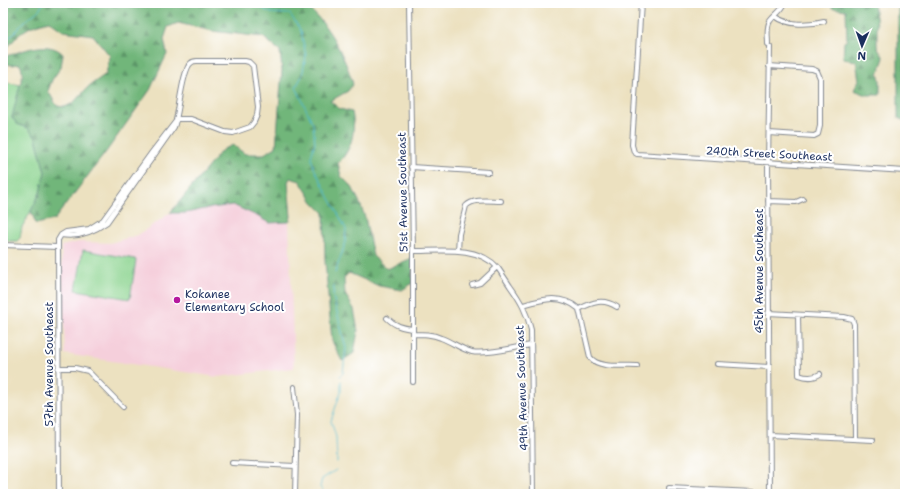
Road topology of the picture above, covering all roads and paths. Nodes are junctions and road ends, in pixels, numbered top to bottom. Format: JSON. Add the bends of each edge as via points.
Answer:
{"nodes":[{"id":1,"x":409,"y":3,"type":"edge"},
{"id":2,"x":641,"y":3,"type":"edge"},
{"id":3,"x":785,"y":3,"type":"edge"},
{"id":4,"x":775,"y":16,"type":"junction"},
{"id":5,"x":824,"y":21,"type":"dead end"},
{"id":6,"x":769,"y":66,"type":"junction"},
{"id":7,"x":177,"y":119,"type":"junction"},
{"id":8,"x":769,"y":133,"type":"junction"},
{"id":9,"x":768,"y":163,"type":"junction"},
{"id":10,"x":411,"y":167,"type":"junction"},
{"id":11,"x":905,"y":171,"type":"edge"},
{"id":12,"x":489,"y":172,"type":"dead end"},
{"id":13,"x":803,"y":199,"type":"dead end"},
{"id":14,"x":501,"y":201,"type":"dead end"},
{"id":15,"x":768,"y":201,"type":"junction"},
{"id":16,"x":3,"y":246,"type":"edge"},
{"id":17,"x":57,"y":247,"type":"junction"},
{"id":18,"x":413,"y":251,"type":"junction"},
{"id":19,"x":458,"y":251,"type":"junction"},
{"id":20,"x":497,"y":267,"type":"junction"},
{"id":21,"x":472,"y":285,"type":"dead end"},
{"id":22,"x":523,"y":305,"type":"junction"},
{"id":23,"x":617,"y":307,"type":"dead end"},
{"id":24,"x":579,"y":309,"type":"junction"},
{"id":25,"x":768,"y":313,"type":"junction"},
{"id":26,"x":798,"y":315,"type":"junction"},
{"id":27,"x":387,"y":318,"type":"dead end"},
{"id":28,"x":413,"y":331,"type":"junction"},
{"id":29,"x":531,"y":345,"type":"junction"},
{"id":30,"x":716,"y":364,"type":"dead end"},
{"id":31,"x":637,"y":366,"type":"dead end"},
{"id":32,"x":769,"y":367,"type":"junction"},
{"id":33,"x":58,"y":368,"type":"junction"},
{"id":34,"x":820,"y":374,"type":"dead end"},
{"id":35,"x":413,"y":382,"type":"dead end"},
{"id":36,"x":294,"y":387,"type":"dead end"},
{"id":37,"x":123,"y":408,"type":"dead end"},
{"id":38,"x":770,"y":435,"type":"junction"},
{"id":39,"x":855,"y":440,"type":"junction"},
{"id":40,"x":873,"y":440,"type":"dead end"},
{"id":41,"x":232,"y":463,"type":"dead end"},
{"id":42,"x":295,"y":466,"type":"junction"},
{"id":43,"x":669,"y":488,"type":"dead end"},
{"id":44,"x":770,"y":493,"type":"edge"},
{"id":45,"x":59,"y":494,"type":"edge"},
{"id":46,"x":295,"y":494,"type":"edge"},
{"id":47,"x":533,"y":494,"type":"edge"},
{"id":48,"x":798,"y":494,"type":"edge"}],
"edges":[{"from":1,"to":10,"type":"street","name":"51st Avenue Southeast"},
{"from":2,"to":9,"type":"street","name":"240th Street Southeast","via":[[632,145],[634,152],[642,155]]},
{"from":3,"to":4,"type":"street","name":"45th Avenue Southeast"},
{"from":4,"to":5,"type":"street","via":[[790,23],[814,24]]},
{"from":4,"to":6,"type":"street","name":"45th Avenue Southeast","via":[[768,27]]},
{"from":6,"to":8,"type":"street","name":"45th Avenue Southeast"},
{"from":6,"to":8,"type":"street","via":[[812,69],[817,71],[820,78],[818,134],[814,136]]},
{"from":7,"to":7,"type":"street","name":"57th Avenue Southeast","via":[[191,119],[233,133],[250,127],[257,115],[258,107],[252,66],[245,61],[192,62],[185,77]]},
{"from":7,"to":17,"type":"street","name":"57th Avenue Southeast","via":[[107,222],[81,235],[61,235]]},
{"from":8,"to":9,"type":"street","name":"45th Avenue Southeast"},
{"from":9,"to":11,"type":"street","name":"240th Street Southeast"},
{"from":9,"to":15,"type":"street","name":"45th Avenue Southeast"},
{"from":10,"to":12,"type":"street"},
{"from":10,"to":18,"type":"street","name":"51st Avenue Southeast"},
{"from":13,"to":15,"type":"street","via":[[796,202]]},
{"from":14,"to":19,"type":"street","via":[[474,201],[466,206]]},
{"from":15,"to":25,"type":"street","name":"45th Avenue Southeast"},
{"from":16,"to":17,"type":"street"},
{"from":17,"to":33,"type":"street","name":"57th Avenue Southeast"},
{"from":18,"to":19,"type":"street"},
{"from":18,"to":28,"type":"street","name":"51st Avenue Southeast"},
{"from":19,"to":20,"type":"street","via":[[478,255]]},
{"from":20,"to":21,"type":"street","via":[[480,283]]},
{"from":20,"to":22,"type":"street","name":"49th Avenue Southeast"},
{"from":22,"to":24,"type":"street","via":[[544,299],[555,299],[572,303]]},
{"from":22,"to":29,"type":"street","name":"49th Avenue Southeast","via":[[528,318]]},
{"from":23,"to":24,"type":"street","via":[[600,302]]},
{"from":24,"to":31,"type":"street","via":[[592,361]]},
{"from":25,"to":26,"type":"street"},
{"from":25,"to":32,"type":"street","name":"45th Avenue Southeast"},
{"from":26,"to":34,"type":"street","via":[[800,375],[815,377]]},
{"from":26,"to":39,"type":"street","via":[[852,319]]},
{"from":27,"to":28,"type":"street","via":[[393,324]]},
{"from":28,"to":29,"type":"street","via":[[429,334],[474,352]]},
{"from":28,"to":35,"type":"street","name":"51st Avenue Southeast"},
{"from":29,"to":47,"type":"street","name":"49th Avenue Southeast"},
{"from":30,"to":32,"type":"street"},
{"from":32,"to":38,"type":"street","name":"45th Avenue Southeast"},
{"from":33,"to":37,"type":"street","via":[[88,371]]},
{"from":33,"to":45,"type":"street","name":"57th Avenue Southeast"},
{"from":36,"to":42,"type":"street","via":[[297,415]]},
{"from":38,"to":39,"type":"street"},
{"from":38,"to":44,"type":"street","name":"45th Avenue Southeast"},
{"from":39,"to":40,"type":"street"},
{"from":41,"to":42,"type":"street"},
{"from":42,"to":46,"type":"street"},
{"from":43,"to":44,"type":"street"},
{"from":44,"to":48,"type":"street"}]}
